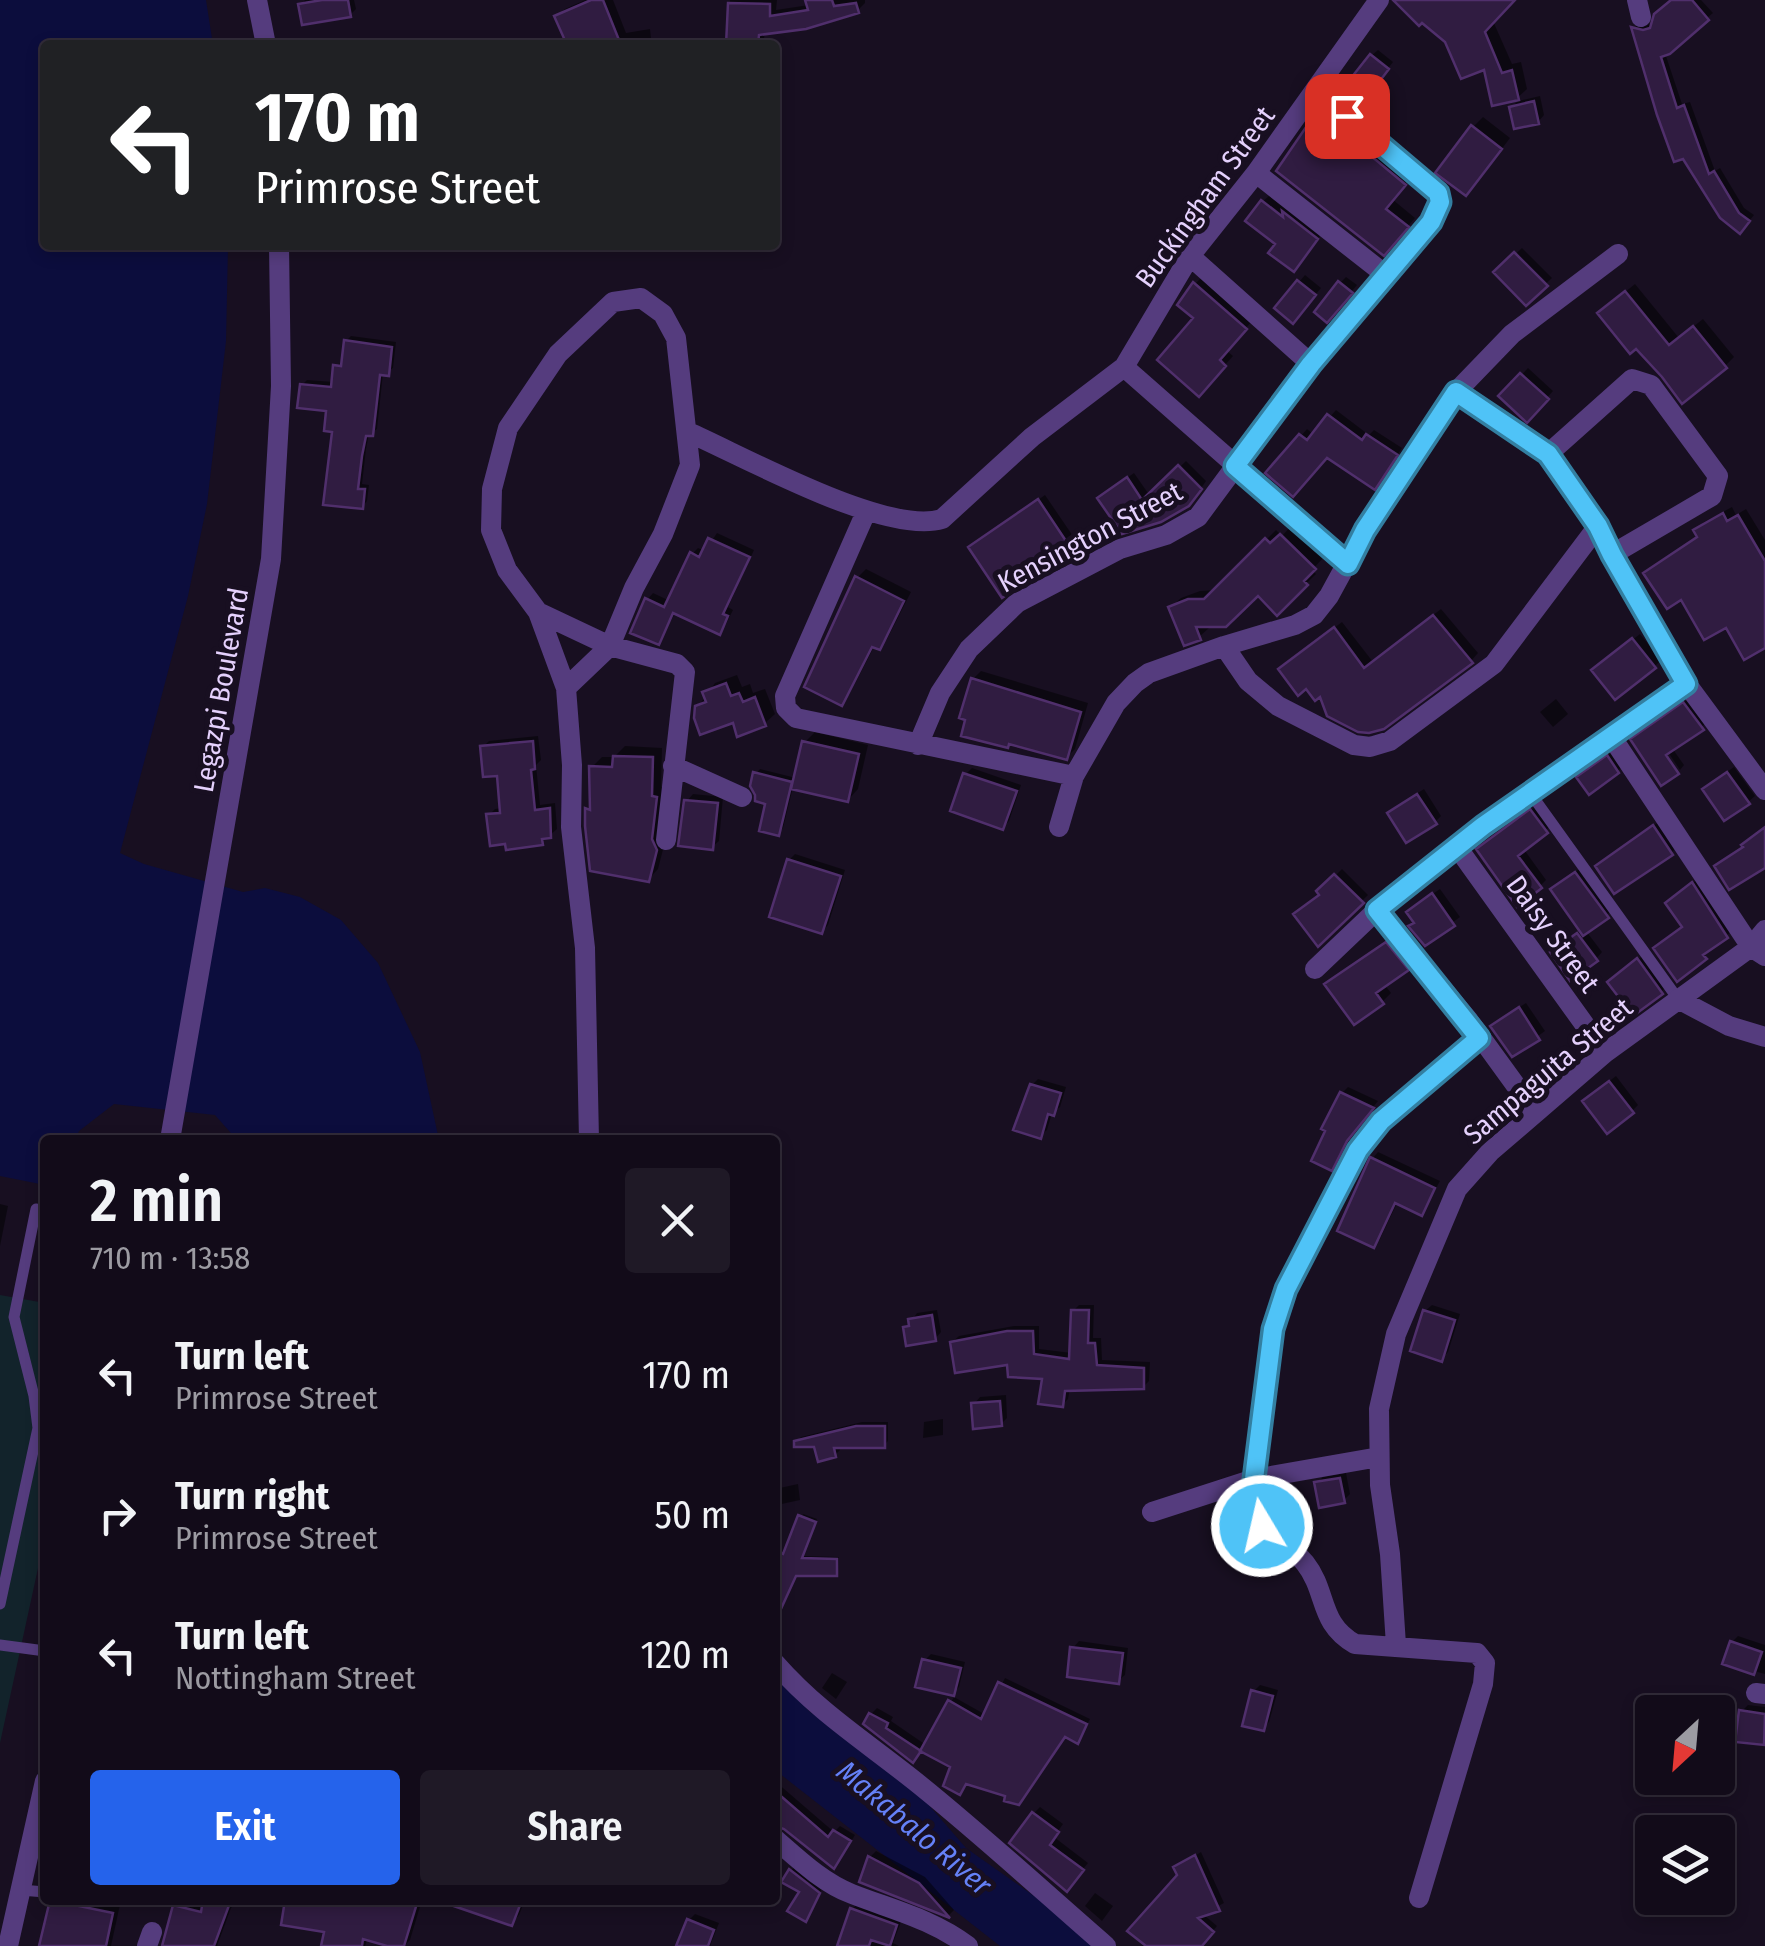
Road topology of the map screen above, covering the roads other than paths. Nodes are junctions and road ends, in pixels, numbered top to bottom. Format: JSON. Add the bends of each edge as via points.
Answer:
{"nodes":[{"id":1,"x":257,"y":0,"type":"edge"},
{"id":2,"x":1379,"y":0,"type":"edge"},
{"id":3,"x":265,"y":40,"type":"edge"},
{"id":4,"x":1316,"y":90,"type":"junction"},
{"id":5,"x":1256,"y":173,"type":"junction"},
{"id":6,"x":280,"y":250,"type":"edge"},
{"id":7,"x":1618,"y":254,"type":"dead end"},
{"id":8,"x":1190,"y":256,"type":"junction"},
{"id":9,"x":1387,"y":276,"type":"junction"},
{"id":10,"x":1311,"y":364,"type":"junction"},
{"id":11,"x":1124,"y":367,"type":"junction"},
{"id":12,"x":1456,"y":392,"type":"junction"},
{"id":13,"x":688,"y":432,"type":"junction"},
{"id":14,"x":1548,"y":454,"type":"junction"},
{"id":15,"x":1235,"y":466,"type":"junction"},
{"id":16,"x":866,"y":512,"type":"junction"},
{"id":17,"x":1598,"y":526,"type":"junction"},
{"id":18,"x":1612,"y":555,"type":"junction"},
{"id":19,"x":1348,"y":564,"type":"junction"},
{"id":20,"x":538,"y":612,"type":"junction"},
{"id":21,"x":610,"y":646,"type":"junction"},
{"id":22,"x":1224,"y":646,"type":"junction"},
{"id":23,"x":1686,"y":684,"type":"junction"},
{"id":24,"x":566,"y":688,"type":"junction"},
{"id":25,"x":1611,"y":736,"type":"junction"},
{"id":26,"x":918,"y":744,"type":"junction"},
{"id":27,"x":673,"y":766,"type":"junction"},
{"id":28,"x":1074,"y":776,"type":"junction"},
{"id":29,"x":1765,"y":790,"type":"edge"},
{"id":30,"x":1531,"y":794,"type":"junction"},
{"id":31,"x":742,"y":797,"type":"dead end"},
{"id":32,"x":1059,"y":827,"type":"dead end"},
{"id":33,"x":666,"y":840,"type":"dead end"},
{"id":34,"x":1457,"y":848,"type":"junction"},
{"id":35,"x":1377,"y":910,"type":"junction"},
{"id":36,"x":1765,"y":930,"type":"edge"},
{"id":37,"x":1758,"y":952,"type":"edge"},
{"id":38,"x":1315,"y":968,"type":"dead end"},
{"id":39,"x":1678,"y":999,"type":"junction"},
{"id":40,"x":1765,"y":1037,"type":"edge"},
{"id":41,"x":1479,"y":1038,"type":"junction"},
{"id":42,"x":1605,"y":1052,"type":"junction"},
{"id":43,"x":1535,"y":1112,"type":"junction"},
{"id":44,"x":171,"y":1135,"type":"edge"},
{"id":45,"x":590,"y":1135,"type":"edge"},
{"id":46,"x":36,"y":1209,"type":"dead end"},
{"id":47,"x":1380,"y":1457,"type":"junction"},
{"id":48,"x":1254,"y":1479,"type":"junction"},
{"id":49,"x":1152,"y":1512,"type":"dead end"},
{"id":50,"x":0,"y":1604,"type":"edge"},
{"id":51,"x":0,"y":1645,"type":"edge"},
{"id":52,"x":1396,"y":1645,"type":"junction"},
{"id":53,"x":40,"y":1651,"type":"edge"},
{"id":54,"x":780,"y":1668,"type":"edge"},
{"id":55,"x":40,"y":1804,"type":"edge"},
{"id":56,"x":780,"y":1843,"type":"edge"},
{"id":57,"x":21,"y":1890,"type":"junction"},
{"id":58,"x":40,"y":1892,"type":"edge"},
{"id":59,"x":1418,"y":1898,"type":"dead end"},
{"id":60,"x":8,"y":1946,"type":"edge"},
{"id":61,"x":968,"y":1946,"type":"edge"},
{"id":62,"x":1106,"y":1946,"type":"edge"}],
"edges":[{"from":1,"to":3,"type":"street"},
{"from":2,"to":4,"type":"street","name":"Buckingham Street"},
{"from":4,"to":5,"type":"street","name":"Buckingham Street"},
{"from":4,"to":9,"type":"street","name":"Kensington Street","via":[[1438,193],[1431,222]]},
{"from":5,"to":8,"type":"street","name":"Buckingham Street"},
{"from":5,"to":9,"type":"street"},
{"from":6,"to":44,"type":"street","name":"Legazpi Boulevard","via":[[271,559]]},
{"from":7,"to":12,"type":"street","via":[[1512,334]]},
{"from":8,"to":10,"type":"street"},
{"from":8,"to":11,"type":"street","name":"Buckingham Street"},
{"from":9,"to":10,"type":"street","name":"Kensington Street"},
{"from":10,"to":15,"type":"street","name":"Kensington Street"},
{"from":11,"to":15,"type":"street"},
{"from":11,"to":16,"type":"street","name":"Buckingham Street","via":[[1032,437],[942,519],[924,524]]},
{"from":12,"to":14,"type":"street"},
{"from":12,"to":19,"type":"street"},
{"from":13,"to":16,"type":"street","name":"Buckingham Street"},
{"from":13,"to":20,"type":"street","via":[[676,338],[664,314],[641,298],[613,302],[558,354],[508,428],[492,489],[492,530],[507,570]]},
{"from":13,"to":21,"type":"street","via":[[690,465],[682,489]]},
{"from":14,"to":17,"type":"street"},
{"from":14,"to":18,"type":"street","via":[[1632,378],[1651,384],[1718,476],[1712,496]]},
{"from":15,"to":19,"type":"street"},
{"from":15,"to":26,"type":"street","name":"Kensington Street","via":[[1198,517],[1017,603],[991,625],[940,694]]},
{"from":16,"to":26,"type":"street","via":[[784,696],[786,708],[796,718]]},
{"from":17,"to":18,"type":"street"},
{"from":17,"to":22,"type":"street","via":[[1494,664],[1390,741],[1354,744],[1278,706],[1248,681]]},
{"from":18,"to":23,"type":"street"},
{"from":19,"to":22,"type":"street","via":[[1314,615]]},
{"from":20,"to":21,"type":"street"},
{"from":20,"to":24,"type":"street"},
{"from":21,"to":24,"type":"street"},
{"from":21,"to":27,"type":"street","via":[[685,672]]},
{"from":22,"to":28,"type":"street","via":[[1134,682]]},
{"from":23,"to":25,"type":"street"},
{"from":23,"to":29,"type":"street"},
{"from":24,"to":45,"type":"street","via":[[571,827],[585,948]]},
{"from":25,"to":30,"type":"street"},
{"from":25,"to":37,"type":"street"},
{"from":26,"to":28,"type":"street"},
{"from":27,"to":31,"type":"street"},
{"from":27,"to":33,"type":"street"},
{"from":28,"to":32,"type":"street"},
{"from":30,"to":34,"type":"street"},
{"from":30,"to":39,"type":"lane"},
{"from":34,"to":35,"type":"street"},
{"from":34,"to":42,"type":"street","name":"Daisy Street"},
{"from":35,"to":38,"type":"street"},
{"from":35,"to":41,"type":"street"},
{"from":36,"to":37,"type":"street","name":"Sampaguita Street"},
{"from":37,"to":39,"type":"street","name":"Sampaguita Street"},
{"from":39,"to":40,"type":"street"},
{"from":39,"to":42,"type":"street","name":"Sampaguita Street"},
{"from":41,"to":43,"type":"street"},
{"from":41,"to":48,"type":"street","via":[[1381,1121],[1342,1178],[1273,1329]]},
{"from":42,"to":43,"type":"street","name":"Sampaguita Street"},
{"from":43,"to":47,"type":"street","name":"Sampaguita Street","via":[[1457,1189],[1396,1334],[1379,1408]]},
{"from":46,"to":50,"type":"lane","via":[[14,1316],[38,1428]]},
{"from":47,"to":48,"type":"street"},
{"from":47,"to":52,"type":"street","name":"Sampaguita Street"},
{"from":48,"to":49,"type":"street"},
{"from":48,"to":52,"type":"street","via":[[1262,1526],[1304,1561],[1338,1634],[1355,1644]]},
{"from":51,"to":53,"type":"lane"},
{"from":52,"to":59,"type":"street","via":[[1477,1653],[1486,1663]]},
{"from":54,"to":62,"type":"street","via":[[836,1723],[933,1796]]},
{"from":55,"to":57,"type":"street"},
{"from":56,"to":61,"type":"street","via":[[850,1894],[925,1920]]},
{"from":57,"to":58,"type":"lane"},
{"from":57,"to":60,"type":"street"}]}
